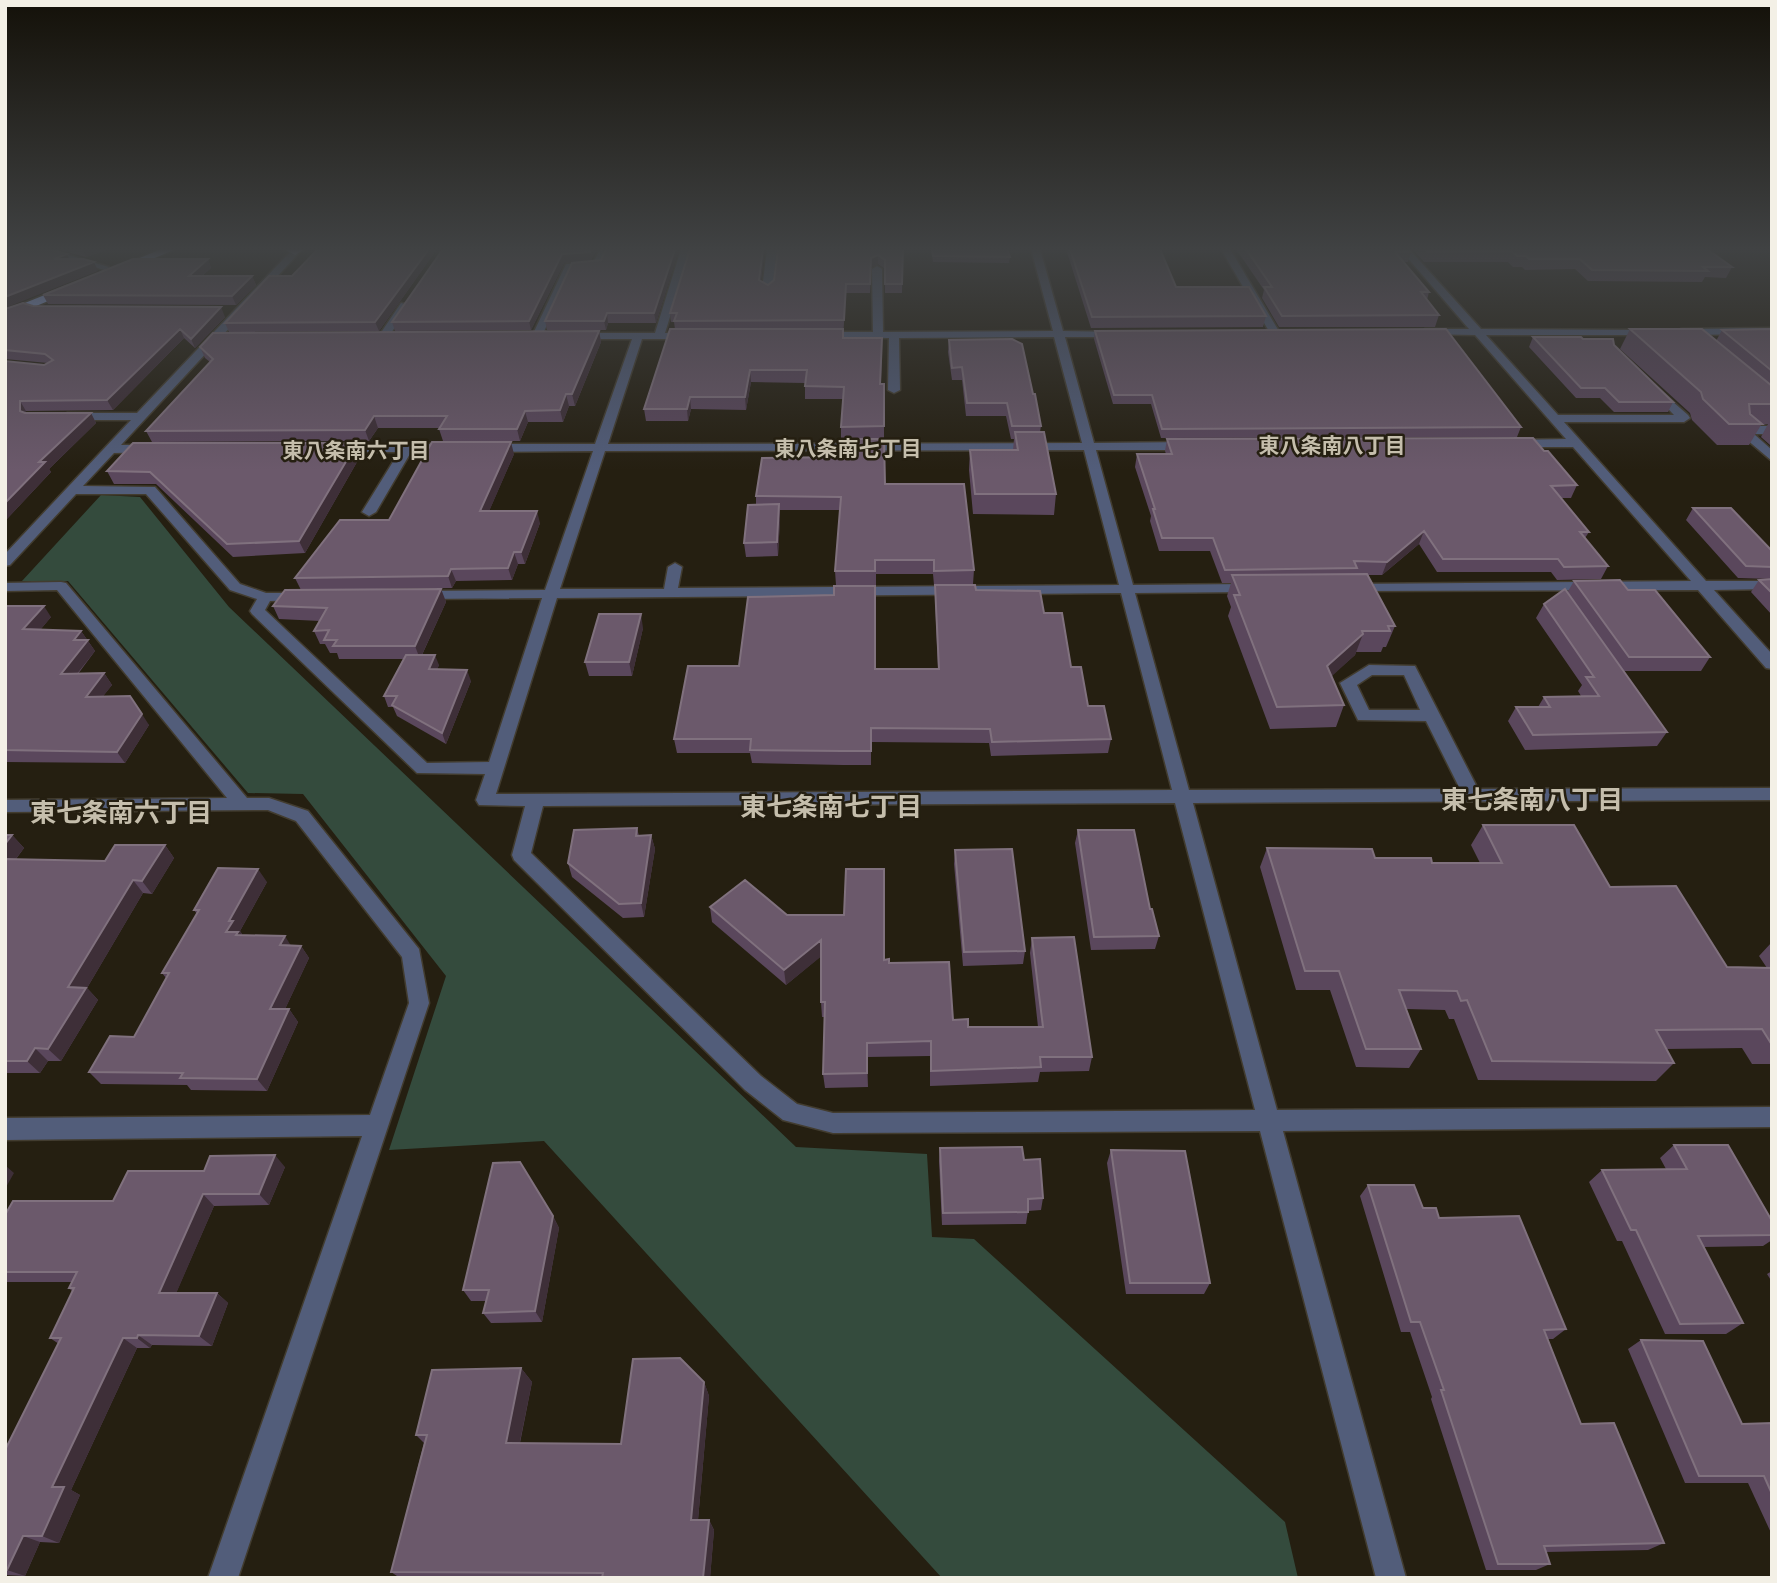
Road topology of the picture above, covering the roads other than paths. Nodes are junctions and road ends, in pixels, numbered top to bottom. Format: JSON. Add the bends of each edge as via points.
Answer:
{"nodes":[{"id":1,"x":232,"y":323,"type":"edge"},
{"id":2,"x":393,"y":323,"type":"edge"},
{"id":3,"x":543,"y":323,"type":"edge"},
{"id":4,"x":663,"y":323,"type":"edge"},
{"id":5,"x":878,"y":323,"type":"edge"},
{"id":6,"x":1055,"y":323,"type":"edge"},
{"id":7,"x":1269,"y":323,"type":"edge"},
{"id":8,"x":1469,"y":323,"type":"edge"},
{"id":9,"x":1772,"y":331,"type":"edge"},
{"id":10,"x":1410,"y":332,"type":"edge"},
{"id":11,"x":1477,"y":332,"type":"junction"},
{"id":12,"x":1682,"y":332,"type":"junction"},
{"id":13,"x":1262,"y":333,"type":"edge"},
{"id":14,"x":1275,"y":333,"type":"junction"},
{"id":15,"x":1289,"y":333,"type":"edge"},
{"id":16,"x":1058,"y":334,"type":"junction"},
{"id":17,"x":1126,"y":334,"type":"edge"},
{"id":18,"x":810,"y":335,"type":"edge"},
{"id":19,"x":878,"y":335,"type":"junction"},
{"id":20,"x":894,"y":335,"type":"junction"},
{"id":21,"x":523,"y":336,"type":"edge"},
{"id":22,"x":537,"y":336,"type":"junction"},
{"id":23,"x":549,"y":336,"type":"edge"},
{"id":24,"x":562,"y":336,"type":"edge"},
{"id":25,"x":638,"y":336,"type":"junction"},
{"id":26,"x":659,"y":336,"type":"junction"},
{"id":27,"x":700,"y":336,"type":"edge"},
{"id":28,"x":370,"y":337,"type":"edge"},
{"id":29,"x":383,"y":337,"type":"junction"},
{"id":30,"x":397,"y":337,"type":"edge"},
{"id":31,"x":1692,"y":341,"type":"edge"},
{"id":32,"x":1645,"y":380,"type":"edge"},
{"id":33,"x":894,"y":390,"type":"dead end"},
{"id":34,"x":60,"y":416,"type":"edge"},
{"id":35,"x":141,"y":417,"type":"junction"},
{"id":36,"x":1552,"y":419,"type":"junction"},
{"id":37,"x":1772,"y":430,"type":"edge"},
{"id":38,"x":1574,"y":443,"type":"junction"},
{"id":39,"x":1505,"y":444,"type":"edge"},
{"id":40,"x":1090,"y":446,"type":"junction"},
{"id":41,"x":1201,"y":446,"type":"edge"},
{"id":42,"x":327,"y":448,"type":"edge"},
{"id":43,"x":407,"y":448,"type":"junction"},
{"id":44,"x":463,"y":448,"type":"edge"},
{"id":45,"x":477,"y":448,"type":"edge"},
{"id":46,"x":602,"y":448,"type":"junction"},
{"id":47,"x":112,"y":449,"type":"junction"},
{"id":48,"x":165,"y":449,"type":"edge"},
{"id":49,"x":1772,"y":457,"type":"edge"},
{"id":50,"x":72,"y":490,"type":"junction"},
{"id":51,"x":369,"y":512,"type":"dead end"},
{"id":52,"x":5,"y":562,"type":"edge"},
{"id":53,"x":675,"y":567,"type":"dead end"},
{"id":54,"x":1703,"y":585,"type":"junction"},
{"id":55,"x":1772,"y":585,"type":"edge"},
{"id":56,"x":5,"y":587,"type":"edge"},
{"id":57,"x":1265,"y":588,"type":"edge"},
{"id":58,"x":1333,"y":588,"type":"edge"},
{"id":59,"x":1128,"y":589,"type":"junction"},
{"id":60,"x":670,"y":593,"type":"junction"},
{"id":61,"x":551,"y":594,"type":"junction"},
{"id":62,"x":320,"y":596,"type":"edge"},
{"id":63,"x":401,"y":596,"type":"edge"},
{"id":64,"x":265,"y":597,"type":"junction"},
{"id":65,"x":1772,"y":664,"type":"edge"},
{"id":66,"x":1431,"y":715,"type":"junction"},
{"id":67,"x":493,"y":768,"type":"junction"},
{"id":68,"x":1772,"y":794,"type":"edge"},
{"id":69,"x":1472,"y":795,"type":"junction"},
{"id":70,"x":1183,"y":796,"type":"junction"},
{"id":71,"x":535,"y":801,"type":"junction"},
{"id":72,"x":242,"y":804,"type":"junction"},
{"id":73,"x":5,"y":806,"type":"edge"},
{"id":74,"x":1772,"y":1118,"type":"edge"},
{"id":75,"x":1269,"y":1122,"type":"junction"},
{"id":76,"x":377,"y":1125,"type":"junction"},
{"id":77,"x":5,"y":1129,"type":"edge"},
{"id":78,"x":223,"y":1578,"type":"edge"},
{"id":79,"x":1391,"y":1578,"type":"edge"}],
"edges":[{"from":1,"to":35,"type":"street"},
{"from":2,"to":29,"type":"street"},
{"from":3,"to":22,"type":"street"},
{"from":4,"to":26,"type":"street"},
{"from":5,"to":19,"type":"street"},
{"from":6,"to":16,"type":"street"},
{"from":7,"to":14,"type":"street"},
{"from":8,"to":11,"type":"street"},
{"from":9,"to":12,"type":"street"},
{"from":10,"to":11,"type":"street"},
{"from":11,"to":12,"type":"street"},
{"from":11,"to":36,"type":"street"},
{"from":12,"to":31,"type":"street"},
{"from":13,"to":14,"type":"street"},
{"from":14,"to":15,"type":"street"},
{"from":16,"to":17,"type":"street"},
{"from":16,"to":20,"type":"street"},
{"from":16,"to":40,"type":"street"},
{"from":18,"to":19,"type":"street"},
{"from":19,"to":20,"type":"street"},
{"from":20,"to":33,"type":"street"},
{"from":21,"to":22,"type":"street"},
{"from":22,"to":23,"type":"street"},
{"from":24,"to":25,"type":"street"},
{"from":25,"to":26,"type":"street"},
{"from":25,"to":46,"type":"street"},
{"from":26,"to":27,"type":"street"},
{"from":28,"to":29,"type":"street"},
{"from":29,"to":30,"type":"street"},
{"from":32,"to":36,"type":"street","via":[[1684,418]]},
{"from":34,"to":35,"type":"street"},
{"from":35,"to":47,"type":"street"},
{"from":36,"to":38,"type":"street"},
{"from":37,"to":49,"type":"street","via":[[1743,430]]},
{"from":38,"to":39,"type":"street"},
{"from":38,"to":54,"type":"street"},
{"from":40,"to":41,"type":"street"},
{"from":40,"to":46,"type":"street"},
{"from":40,"to":59,"type":"street"},
{"from":42,"to":43,"type":"street"},
{"from":43,"to":44,"type":"street"},
{"from":43,"to":51,"type":"street"},
{"from":45,"to":46,"type":"street"},
{"from":46,"to":61,"type":"street"},
{"from":47,"to":48,"type":"street"},
{"from":47,"to":50,"type":"street"},
{"from":50,"to":52,"type":"street"},
{"from":50,"to":64,"type":"street","via":[[150,490],[235,587]]},
{"from":53,"to":60,"type":"street"},
{"from":54,"to":55,"type":"street"},
{"from":54,"to":58,"type":"street"},
{"from":54,"to":65,"type":"street"},
{"from":56,"to":72,"type":"street","via":[[61,586]]},
{"from":57,"to":59,"type":"street"},
{"from":59,"to":60,"type":"street"},
{"from":59,"to":70,"type":"street"},
{"from":60,"to":61,"type":"street"},
{"from":61,"to":63,"type":"street"},
{"from":61,"to":67,"type":"street"},
{"from":62,"to":64,"type":"street"},
{"from":64,"to":67,"type":"street","via":[[257,611],[423,769]]},
{"from":66,"to":66,"type":"street","via":[[1364,716],[1348,683],[1369,670],[1409,670]]},
{"from":66,"to":69,"type":"street"},
{"from":67,"to":71,"type":"street","via":[[485,800]]},
{"from":68,"to":69,"type":"street"},
{"from":69,"to":70,"type":"street"},
{"from":70,"to":71,"type":"street"},
{"from":70,"to":75,"type":"street"},
{"from":71,"to":75,"type":"street","via":[[521,855],[753,1083],[791,1113],[833,1123]]},
{"from":72,"to":73,"type":"street"},
{"from":72,"to":76,"type":"street","via":[[269,804],[302,816],[412,956],[419,1003]]},
{"from":74,"to":75,"type":"street"},
{"from":75,"to":79,"type":"street"},
{"from":76,"to":77,"type":"street"},
{"from":76,"to":78,"type":"street"}]}
